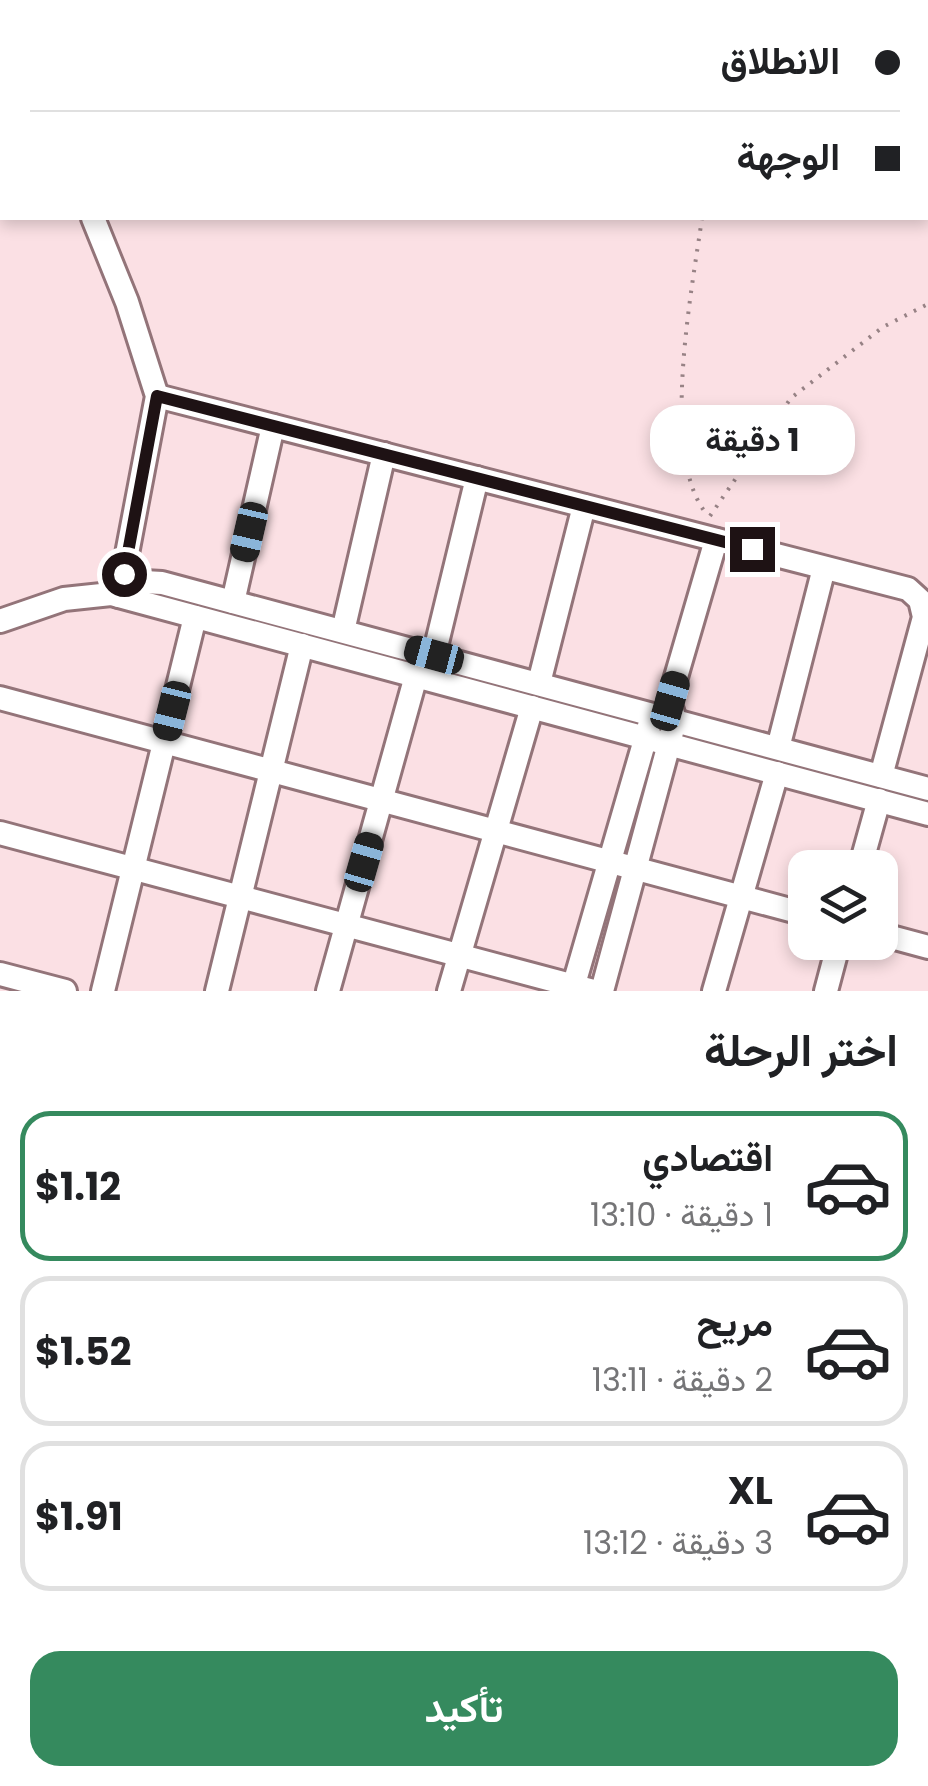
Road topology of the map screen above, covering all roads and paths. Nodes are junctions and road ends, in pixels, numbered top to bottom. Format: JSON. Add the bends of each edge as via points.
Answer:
{"nodes":[{"id":1,"x":94,"y":220,"type":"edge"},
{"id":2,"x":702,"y":220,"type":"edge"},
{"id":3,"x":928,"y":304,"type":"edge"},
{"id":4,"x":157,"y":396,"type":"junction"},
{"id":5,"x":273,"y":426,"type":"junction"},
{"id":6,"x":384,"y":454,"type":"junction"},
{"id":7,"x":477,"y":478,"type":"junction"},
{"id":8,"x":584,"y":506,"type":"junction"},
{"id":9,"x":707,"y":531,"type":"junction"},
{"id":10,"x":824,"y":568,"type":"junction"},
{"id":11,"x":117,"y":592,"type":"junction"},
{"id":12,"x":233,"y":602,"type":"junction"},
{"id":13,"x":195,"y":616,"type":"junction"},
{"id":14,"x":0,"y":621,"type":"edge"},
{"id":15,"x":925,"y":627,"type":"edge"},
{"id":16,"x":342,"y":631,"type":"junction"},
{"id":17,"x":302,"y":645,"type":"junction"},
{"id":18,"x":434,"y":655,"type":"junction"},
{"id":19,"x":416,"y":676,"type":"junction"},
{"id":20,"x":539,"y":683,"type":"junction"},
{"id":21,"x":0,"y":698,"type":"edge"},
{"id":22,"x":532,"y":707,"type":"junction"},
{"id":23,"x":666,"y":712,"type":"junction"},
{"id":24,"x":646,"y":738,"type":"junction"},
{"id":25,"x":164,"y":742,"type":"junction"},
{"id":26,"x":670,"y":744,"type":"junction"},
{"id":27,"x":778,"y":748,"type":"junction"},
{"id":28,"x":271,"y":771,"type":"junction"},
{"id":29,"x":777,"y":773,"type":"junction"},
{"id":30,"x":880,"y":776,"type":"junction"},
{"id":31,"x":928,"y":789,"type":"edge"},
{"id":32,"x":381,"y":800,"type":"junction"},
{"id":33,"x":879,"y":800,"type":"junction"},
{"id":34,"x":928,"y":814,"type":"edge"},
{"id":35,"x":496,"y":831,"type":"junction"},
{"id":36,"x":0,"y":832,"type":"edge"},
{"id":37,"x":865,"y":850,"type":"edge"},
{"id":38,"x":610,"y":862,"type":"junction"},
{"id":39,"x":133,"y":868,"type":"junction"},
{"id":40,"x":637,"y":869,"type":"junction"},
{"id":41,"x":240,"y":897,"type":"junction"},
{"id":42,"x":741,"y":897,"type":"junction"},
{"id":43,"x":788,"y":909,"type":"edge"},
{"id":44,"x":346,"y":925,"type":"junction"},
{"id":45,"x":898,"y":939,"type":"edge"},
{"id":46,"x":928,"y":947,"type":"edge"},
{"id":47,"x":459,"y":955,"type":"junction"},
{"id":48,"x":834,"y":960,"type":"edge"},
{"id":49,"x":0,"y":974,"type":"edge"},
{"id":50,"x":580,"y":989,"type":"edge"},
{"id":51,"x":65,"y":991,"type":"edge"},
{"id":52,"x":102,"y":991,"type":"edge"},
{"id":53,"x":217,"y":991,"type":"edge"},
{"id":54,"x":328,"y":991,"type":"edge"},
{"id":55,"x":449,"y":991,"type":"edge"},
{"id":56,"x":602,"y":991,"type":"edge"},
{"id":57,"x":714,"y":991,"type":"edge"},
{"id":58,"x":826,"y":991,"type":"edge"}],
"edges":[{"from":1,"to":4,"type":"street"},
{"from":2,"to":9,"type":"path","via":[[686,322],[683,404],[691,486]]},
{"from":3,"to":9,"type":"path","via":[[883,326],[791,398]]},
{"from":4,"to":5,"type":"street"},
{"from":4,"to":11,"type":"street"},
{"from":5,"to":6,"type":"street"},
{"from":5,"to":12,"type":"street"},
{"from":6,"to":7,"type":"street"},
{"from":6,"to":16,"type":"street"},
{"from":7,"to":8,"type":"street"},
{"from":7,"to":18,"type":"street"},
{"from":8,"to":9,"type":"street"},
{"from":8,"to":20,"type":"street"},
{"from":9,"to":10,"type":"street"},
{"from":9,"to":23,"type":"street"},
{"from":10,"to":15,"type":"street","via":[[914,592]]},
{"from":10,"to":27,"type":"street"},
{"from":11,"to":12,"type":"street","via":[[162,583]]},
{"from":11,"to":13,"type":"street"},
{"from":11,"to":14,"type":"street","via":[[64,599]]},
{"from":12,"to":16,"type":"street"},
{"from":13,"to":17,"type":"street"},
{"from":13,"to":25,"type":"street"},
{"from":15,"to":30,"type":"street"},
{"from":16,"to":18,"type":"street"},
{"from":17,"to":19,"type":"street"},
{"from":17,"to":28,"type":"street"},
{"from":18,"to":20,"type":"street"},
{"from":19,"to":22,"type":"street"},
{"from":19,"to":32,"type":"street"},
{"from":20,"to":23,"type":"street"},
{"from":21,"to":25,"type":"street"},
{"from":22,"to":24,"type":"street"},
{"from":22,"to":35,"type":"street"},
{"from":23,"to":24,"type":"street"},
{"from":23,"to":26,"type":"street"},
{"from":23,"to":27,"type":"street"},
{"from":24,"to":26,"type":"street"},
{"from":24,"to":38,"type":"street"},
{"from":25,"to":28,"type":"street"},
{"from":25,"to":39,"type":"street"},
{"from":26,"to":29,"type":"street"},
{"from":26,"to":40,"type":"street"},
{"from":27,"to":30,"type":"street"},
{"from":28,"to":32,"type":"street"},
{"from":28,"to":41,"type":"street"},
{"from":29,"to":33,"type":"street"},
{"from":29,"to":42,"type":"street"},
{"from":30,"to":31,"type":"street"},
{"from":32,"to":35,"type":"street"},
{"from":32,"to":44,"type":"street"},
{"from":33,"to":34,"type":"street"},
{"from":33,"to":37,"type":"street"},
{"from":35,"to":38,"type":"street"},
{"from":35,"to":47,"type":"street"},
{"from":36,"to":39,"type":"street"},
{"from":38,"to":40,"type":"street"},
{"from":38,"to":50,"type":"street"},
{"from":39,"to":41,"type":"street"},
{"from":39,"to":52,"type":"street"},
{"from":40,"to":42,"type":"street"},
{"from":40,"to":56,"type":"street"},
{"from":41,"to":44,"type":"street"},
{"from":41,"to":53,"type":"street"},
{"from":42,"to":43,"type":"street"},
{"from":42,"to":57,"type":"street"},
{"from":44,"to":47,"type":"street"},
{"from":44,"to":54,"type":"street"},
{"from":45,"to":46,"type":"street"},
{"from":47,"to":50,"type":"street"},
{"from":47,"to":55,"type":"street"},
{"from":48,"to":58,"type":"street"},
{"from":49,"to":51,"type":"street"}]}
